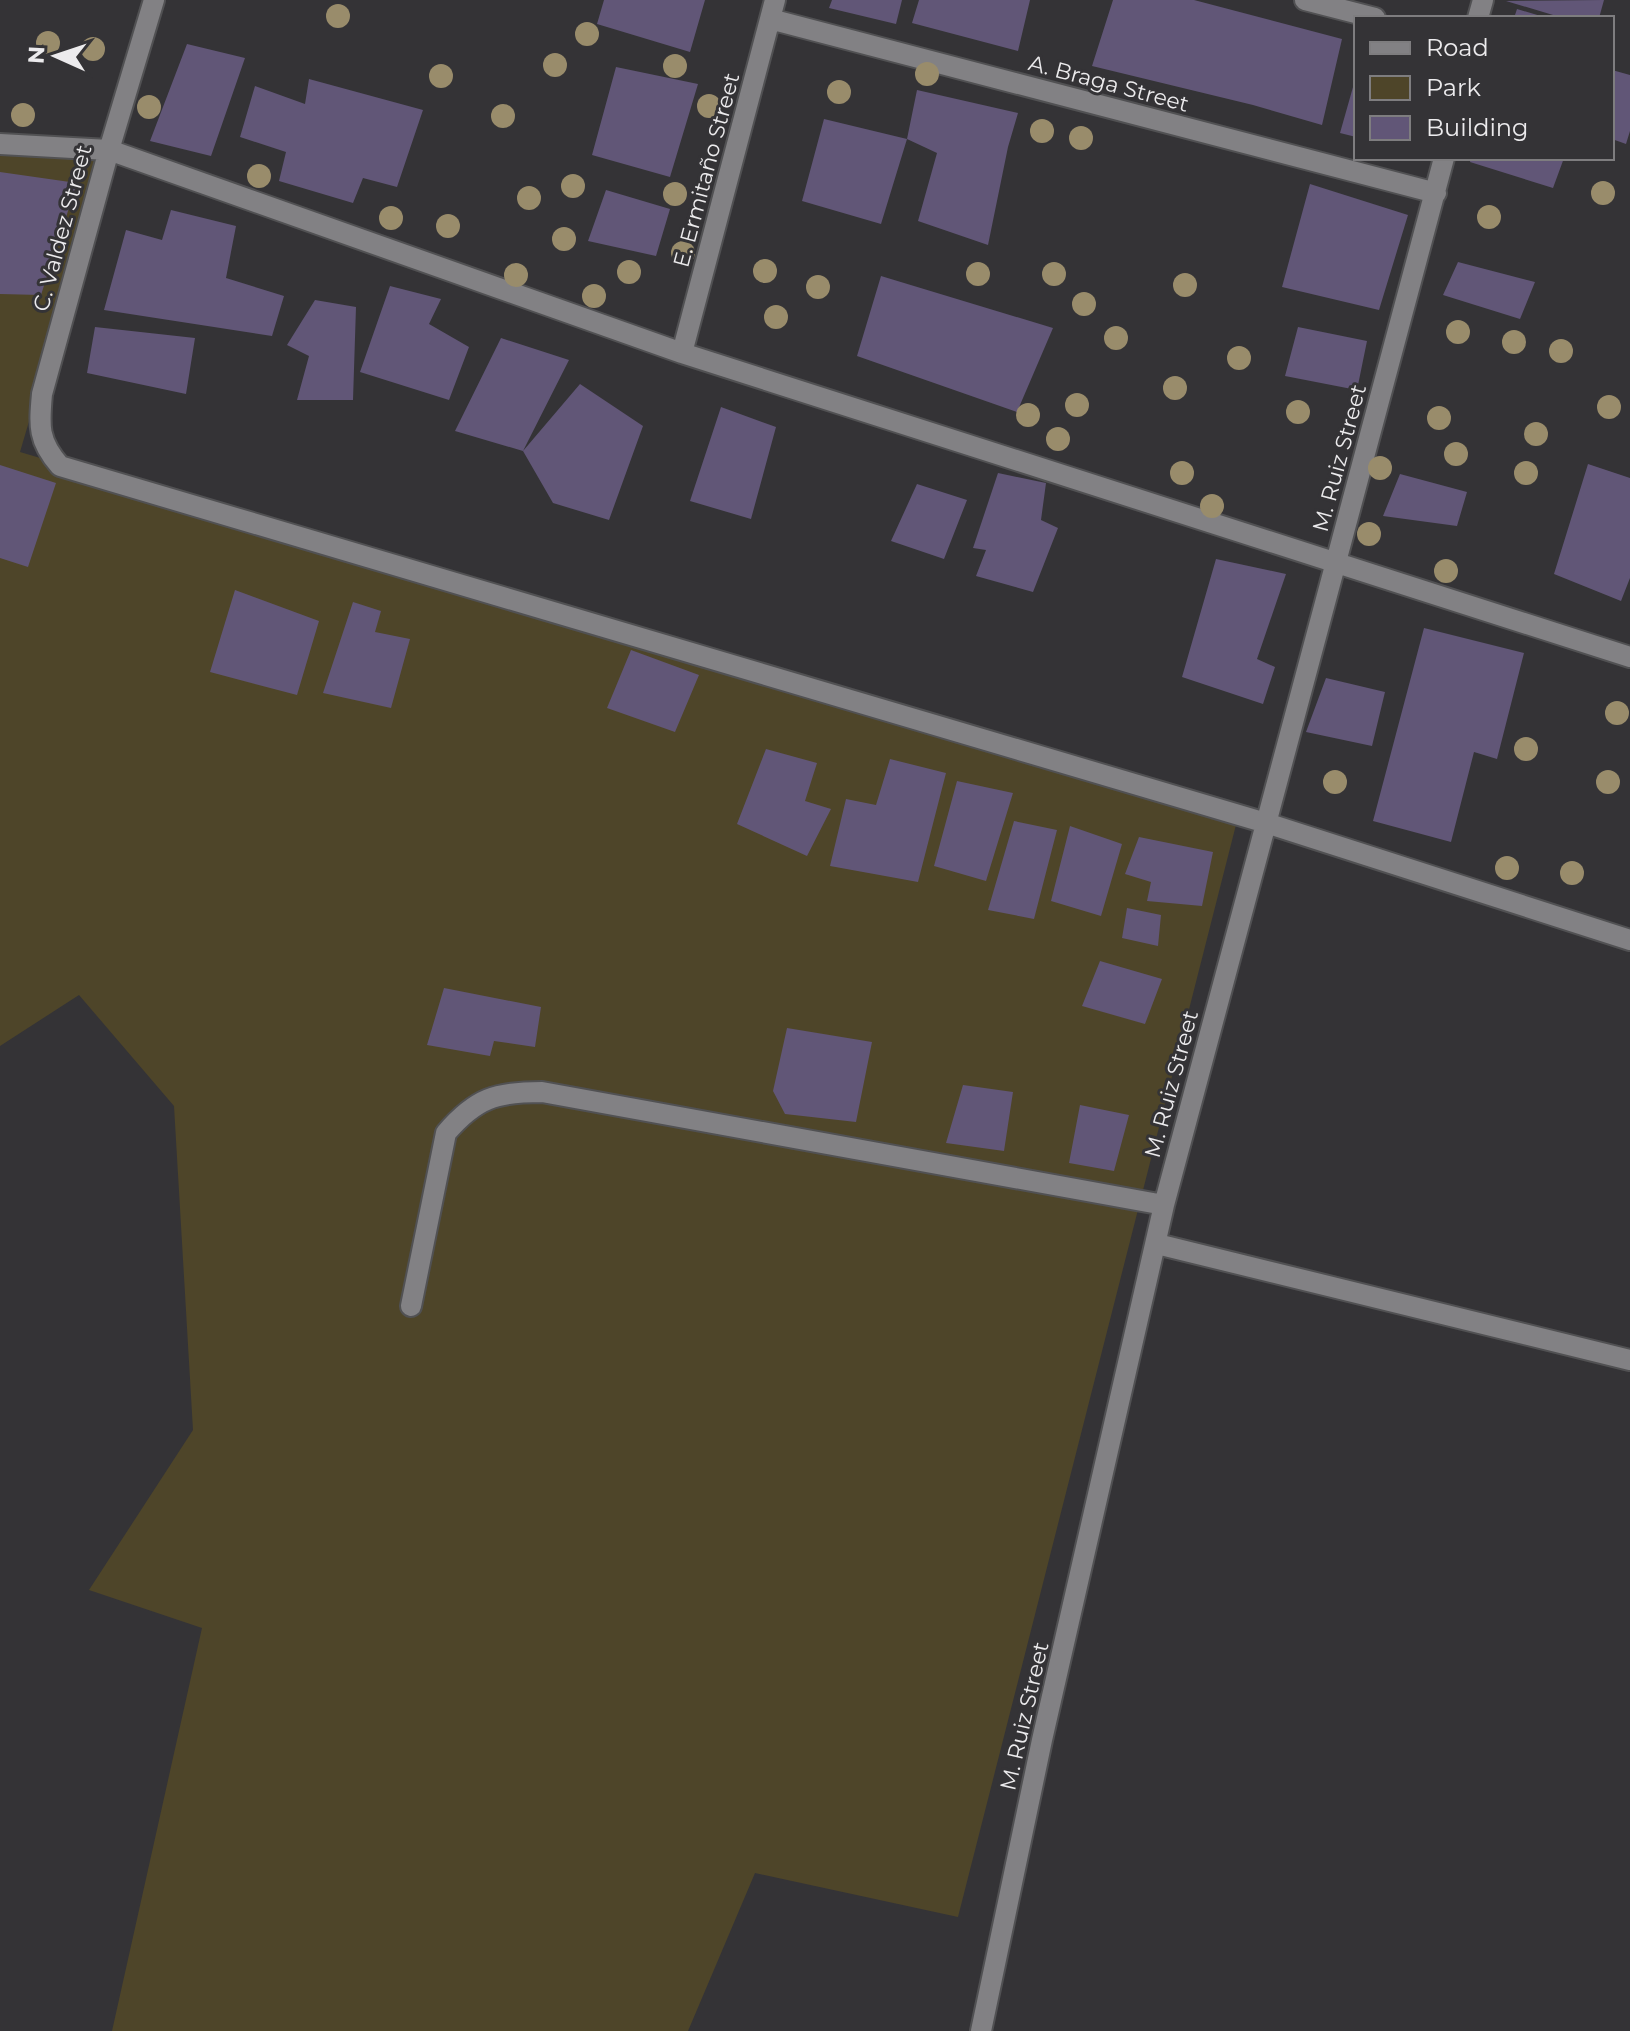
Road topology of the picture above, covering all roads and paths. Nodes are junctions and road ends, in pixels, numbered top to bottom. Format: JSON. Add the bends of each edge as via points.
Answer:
{"nodes":[{"id":1,"x":154,"y":0,"type":"edge"},
{"id":2,"x":1305,"y":0,"type":"edge"},
{"id":3,"x":773,"y":10,"type":"edge"},
{"id":4,"x":1367,"y":16,"type":"edge"},
{"id":5,"x":0,"y":144,"type":"edge"},
{"id":6,"x":109,"y":150,"type":"junction"},
{"id":7,"x":1444,"y":160,"type":"edge"},
{"id":8,"x":1436,"y":193,"type":"junction"},
{"id":9,"x":682,"y":353,"type":"junction"},
{"id":10,"x":1335,"y":562,"type":"junction"},
{"id":11,"x":1630,"y":657,"type":"edge"},
{"id":12,"x":1266,"y":823,"type":"junction"},
{"id":13,"x":1630,"y":940,"type":"edge"},
{"id":14,"x":1164,"y":1205,"type":"junction"},
{"id":15,"x":1157,"y":1244,"type":"junction"},
{"id":16,"x":411,"y":1306,"type":"dead end"},
{"id":17,"x":1630,"y":1360,"type":"edge"},
{"id":18,"x":981,"y":2031,"type":"edge"}],
"edges":[{"from":1,"to":6,"type":"street","name":"C. Valdez Street"},
{"from":2,"to":4,"type":"street"},
{"from":3,"to":8,"type":"street","name":"A. Braga Street"},
{"from":3,"to":9,"type":"street","name":"E. Ermitaño Street"},
{"from":5,"to":6,"type":"street"},
{"from":6,"to":9,"type":"street"},
{"from":6,"to":12,"type":"street","name":"C. Valdez Street","via":[[42,394],[41,434],[45,450],[60,466]]},
{"from":7,"to":8,"type":"street","name":"M. Ruiz Street"},
{"from":8,"to":10,"type":"street","name":"M. Ruiz Street"},
{"from":9,"to":10,"type":"street"},
{"from":10,"to":11,"type":"street"},
{"from":10,"to":12,"type":"street","name":"M. Ruiz Street"},
{"from":12,"to":13,"type":"street"},
{"from":12,"to":14,"type":"street","name":"M. Ruiz Street"},
{"from":14,"to":15,"type":"street","name":"M. Ruiz Street"},
{"from":14,"to":16,"type":"street","via":[[542,1092],[511,1092],[484,1099],[446,1133]]},
{"from":15,"to":17,"type":"street"},
{"from":15,"to":18,"type":"street","name":"M. Ruiz Street"}]}
